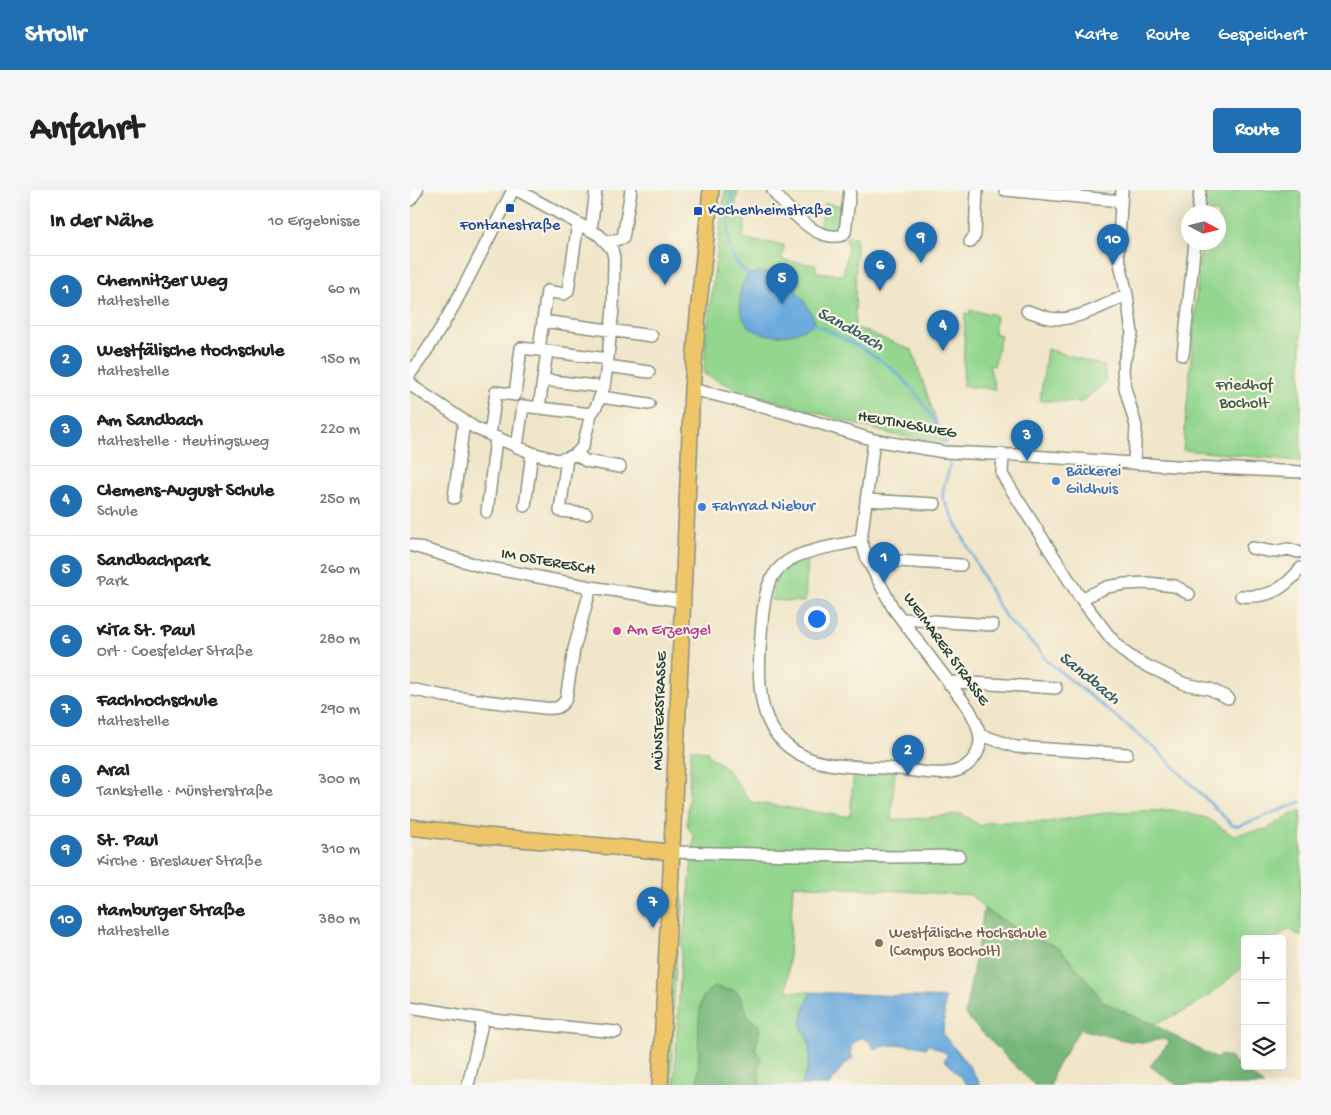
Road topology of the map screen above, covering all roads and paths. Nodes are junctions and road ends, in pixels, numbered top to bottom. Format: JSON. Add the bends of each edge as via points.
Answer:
{"nodes":[{"id":1,"x":417,"y":190,"type":"edge"},
{"id":2,"x":513,"y":190,"type":"edge"},
{"id":3,"x":517,"y":190,"type":"edge"},
{"id":4,"x":596,"y":190,"type":"edge"},
{"id":5,"x":630,"y":190,"type":"edge"},
{"id":6,"x":711,"y":190,"type":"edge"},
{"id":7,"x":773,"y":190,"type":"edge"},
{"id":8,"x":850,"y":190,"type":"edge"},
{"id":9,"x":977,"y":190,"type":"edge"},
{"id":10,"x":1005,"y":190,"type":"edge"},
{"id":11,"x":1200,"y":190,"type":"edge"},
{"id":12,"x":1122,"y":196,"type":"edge"},
{"id":13,"x":410,"y":200,"type":"edge"},
{"id":14,"x":1199,"y":205,"type":"edge"},
{"id":15,"x":578,"y":223,"type":"junction"},
{"id":16,"x":591,"y":230,"type":"junction"},
{"id":17,"x":607,"y":242,"type":"junction"},
{"id":18,"x":970,"y":242,"type":"dead end"},
{"id":19,"x":1194,"y":250,"type":"edge"},
{"id":20,"x":1127,"y":295,"type":"junction"},
{"id":21,"x":1027,"y":311,"type":"dead end"},
{"id":22,"x":543,"y":321,"type":"junction"},
{"id":23,"x":612,"y":330,"type":"junction"},
{"id":24,"x":652,"y":336,"type":"dead end"},
{"id":25,"x":543,"y":351,"type":"junction"},
{"id":26,"x":1183,"y":355,"type":"dead end"},
{"id":27,"x":607,"y":362,"type":"junction"},
{"id":28,"x":649,"y":372,"type":"dead end"},
{"id":29,"x":410,"y":374,"type":"edge"},
{"id":30,"x":543,"y":380,"type":"junction"},
{"id":31,"x":410,"y":382,"type":"edge"},
{"id":32,"x":692,"y":389,"type":"junction"},
{"id":33,"x":602,"y":392,"type":"junction"},
{"id":34,"x":649,"y":404,"type":"dead end"},
{"id":35,"x":539,"y":408,"type":"junction"},
{"id":36,"x":591,"y":414,"type":"junction"},
{"id":37,"x":464,"y":421,"type":"junction"},
{"id":38,"x":493,"y":437,"type":"junction"},
{"id":39,"x":874,"y":440,"type":"junction"},
{"id":40,"x":518,"y":447,"type":"junction"},
{"id":41,"x":532,"y":453,"type":"junction"},
{"id":42,"x":1003,"y":454,"type":"junction"},
{"id":43,"x":571,"y":456,"type":"junction"},
{"id":44,"x":1134,"y":463,"type":"junction"},
{"id":45,"x":620,"y":467,"type":"dead end"},
{"id":46,"x":1301,"y":472,"type":"edge"},
{"id":47,"x":454,"y":498,"type":"dead end"},
{"id":48,"x":866,"y":500,"type":"junction"},
{"id":49,"x":935,"y":504,"type":"dead end"},
{"id":50,"x":525,"y":506,"type":"dead end"},
{"id":51,"x":487,"y":512,"type":"dead end"},
{"id":52,"x":586,"y":514,"type":"dead end"},
{"id":53,"x":861,"y":540,"type":"junction"},
{"id":54,"x":410,"y":545,"type":"edge"},
{"id":55,"x":1252,"y":548,"type":"dead end"},
{"id":56,"x":1300,"y":553,"type":"edge"},
{"id":57,"x":867,"y":559,"type":"junction"},
{"id":58,"x":962,"y":565,"type":"dead end"},
{"id":59,"x":1301,"y":568,"type":"edge"},
{"id":60,"x":591,"y":587,"type":"junction"},
{"id":61,"x":1189,"y":594,"type":"dead end"},
{"id":62,"x":1241,"y":596,"type":"dead end"},
{"id":63,"x":1080,"y":599,"type":"junction"},
{"id":64,"x":682,"y":601,"type":"junction"},
{"id":65,"x":902,"y":619,"type":"junction"},
{"id":66,"x":993,"y":625,"type":"dead end"},
{"id":67,"x":949,"y":684,"type":"junction"},
{"id":68,"x":1056,"y":688,"type":"dead end"},
{"id":69,"x":410,"y":689,"type":"edge"},
{"id":70,"x":1228,"y":698,"type":"dead end"},
{"id":71,"x":981,"y":735,"type":"junction"},
{"id":72,"x":1128,"y":754,"type":"dead end"},
{"id":73,"x":410,"y":827,"type":"edge"},
{"id":74,"x":672,"y":852,"type":"junction"},
{"id":75,"x":959,"y":856,"type":"dead end"},
{"id":76,"x":410,"y":1007,"type":"edge"},
{"id":77,"x":483,"y":1019,"type":"junction"},
{"id":78,"x":616,"y":1032,"type":"dead end"},
{"id":79,"x":468,"y":1085,"type":"edge"},
{"id":80,"x":660,"y":1085,"type":"edge"}],
"edges":[{"from":1,"to":13,"type":"street"},
{"from":2,"to":29,"type":"street","via":[[454,307]]},
{"from":3,"to":15,"type":"street"},
{"from":4,"to":16,"type":"street"},
{"from":5,"to":17,"type":"street","via":[[623,238]]},
{"from":6,"to":32,"type":"main road","name":"MÜNSTERSTRASSE"},
{"from":7,"to":8,"type":"street","via":[[811,228],[819,233],[838,236],[846,232]]},
{"from":9,"to":18,"type":"street","via":[[974,236]]},
{"from":10,"to":12,"type":"street"},
{"from":11,"to":14,"type":"street"},
{"from":12,"to":20,"type":"street","via":[[1118,254]]},
{"from":15,"to":16,"type":"street"},
{"from":15,"to":22,"type":"street","via":[[568,291],[564,294],[547,291]]},
{"from":16,"to":17,"type":"street"},
{"from":17,"to":23,"type":"street","via":[[614,258]]},
{"from":19,"to":26,"type":"street"},
{"from":20,"to":21,"type":"street","via":[[1093,310],[1060,319]]},
{"from":20,"to":44,"type":"street","via":[[1132,334],[1124,371],[1125,388],[1136,426]]},
{"from":22,"to":23,"type":"street"},
{"from":22,"to":25,"type":"street"},
{"from":23,"to":24,"type":"street"},
{"from":23,"to":27,"type":"street"},
{"from":25,"to":27,"type":"street"},
{"from":25,"to":30,"type":"street"},
{"from":25,"to":38,"type":"street","via":[[520,348],[515,395],[496,392]]},
{"from":27,"to":28,"type":"street"},
{"from":27,"to":33,"type":"street"},
{"from":30,"to":33,"type":"street"},
{"from":30,"to":35,"type":"street"},
{"from":31,"to":37,"type":"street"},
{"from":32,"to":39,"type":"street","name":"HEUTINGSWEG"},
{"from":32,"to":64,"type":"main road","name":"MÜNSTERSTRASSE"},
{"from":33,"to":34,"type":"street"},
{"from":33,"to":36,"type":"street"},
{"from":35,"to":36,"type":"street"},
{"from":35,"to":40,"type":"street","via":[[523,406]]},
{"from":36,"to":43,"type":"street","via":[[584,446]]},
{"from":37,"to":38,"type":"street"},
{"from":37,"to":47,"type":"street"},
{"from":38,"to":40,"type":"street"},
{"from":38,"to":51,"type":"street"},
{"from":39,"to":42,"type":"street","name":"HEUTINGSWEG","via":[[944,452]]},
{"from":39,"to":48,"type":"street","name":"WEIMARER STRASSE"},
{"from":40,"to":41,"type":"street"},
{"from":41,"to":43,"type":"street","via":[[551,459]]},
{"from":41,"to":50,"type":"street"},
{"from":42,"to":44,"type":"street","name":"HEUTINGSWEG"},
{"from":42,"to":63,"type":"street","via":[[1002,474]]},
{"from":43,"to":45,"type":"street"},
{"from":43,"to":52,"type":"street","via":[[560,511]]},
{"from":44,"to":46,"type":"street","name":"HEUTINGSWEG"},
{"from":48,"to":49,"type":"street"},
{"from":48,"to":53,"type":"street","name":"WEIMARER STRASSE"},
{"from":53,"to":57,"type":"street","name":"WEIMARER STRASSE"},
{"from":53,"to":71,"type":"street","via":[[797,554],[774,572],[763,610],[759,677],[762,703],[771,727],[791,748],[817,762],[948,773],[956,772],[973,759]]},
{"from":54,"to":60,"type":"street","name":"IM OSTERESCH","via":[[480,566]]},
{"from":55,"to":56,"type":"street","via":[[1274,552],[1288,549]]},
{"from":57,"to":58,"type":"street"},
{"from":57,"to":65,"type":"street","name":"WEIMARER STRASSE"},
{"from":59,"to":62,"type":"street","via":[[1266,596]]},
{"from":60,"to":64,"type":"street","name":"IM OSTERESCH"},
{"from":60,"to":69,"type":"street","via":[[574,649],[566,700],[561,706],[544,708]]},
{"from":61,"to":63,"type":"street","via":[[1175,586],[1147,583],[1107,587]]},
{"from":63,"to":70,"type":"street","via":[[1110,637],[1137,661],[1185,684],[1210,689]]},
{"from":64,"to":74,"type":"main road","name":"MÜNSTERSTRASSE"},
{"from":65,"to":66,"type":"street"},
{"from":65,"to":67,"type":"street","name":"WEIMARER STRASSE"},
{"from":67,"to":68,"type":"street"},
{"from":67,"to":71,"type":"street","name":"WEIMARER STRASSE","via":[[969,709]]},
{"from":71,"to":72,"type":"street","via":[[1016,747]]},
{"from":73,"to":74,"type":"main road"},
{"from":74,"to":75,"type":"street"},
{"from":74,"to":80,"type":"main road","name":"MÜNSTERSTRASSE"},
{"from":76,"to":77,"type":"street"},
{"from":77,"to":78,"type":"street"},
{"from":77,"to":79,"type":"street"}]}
